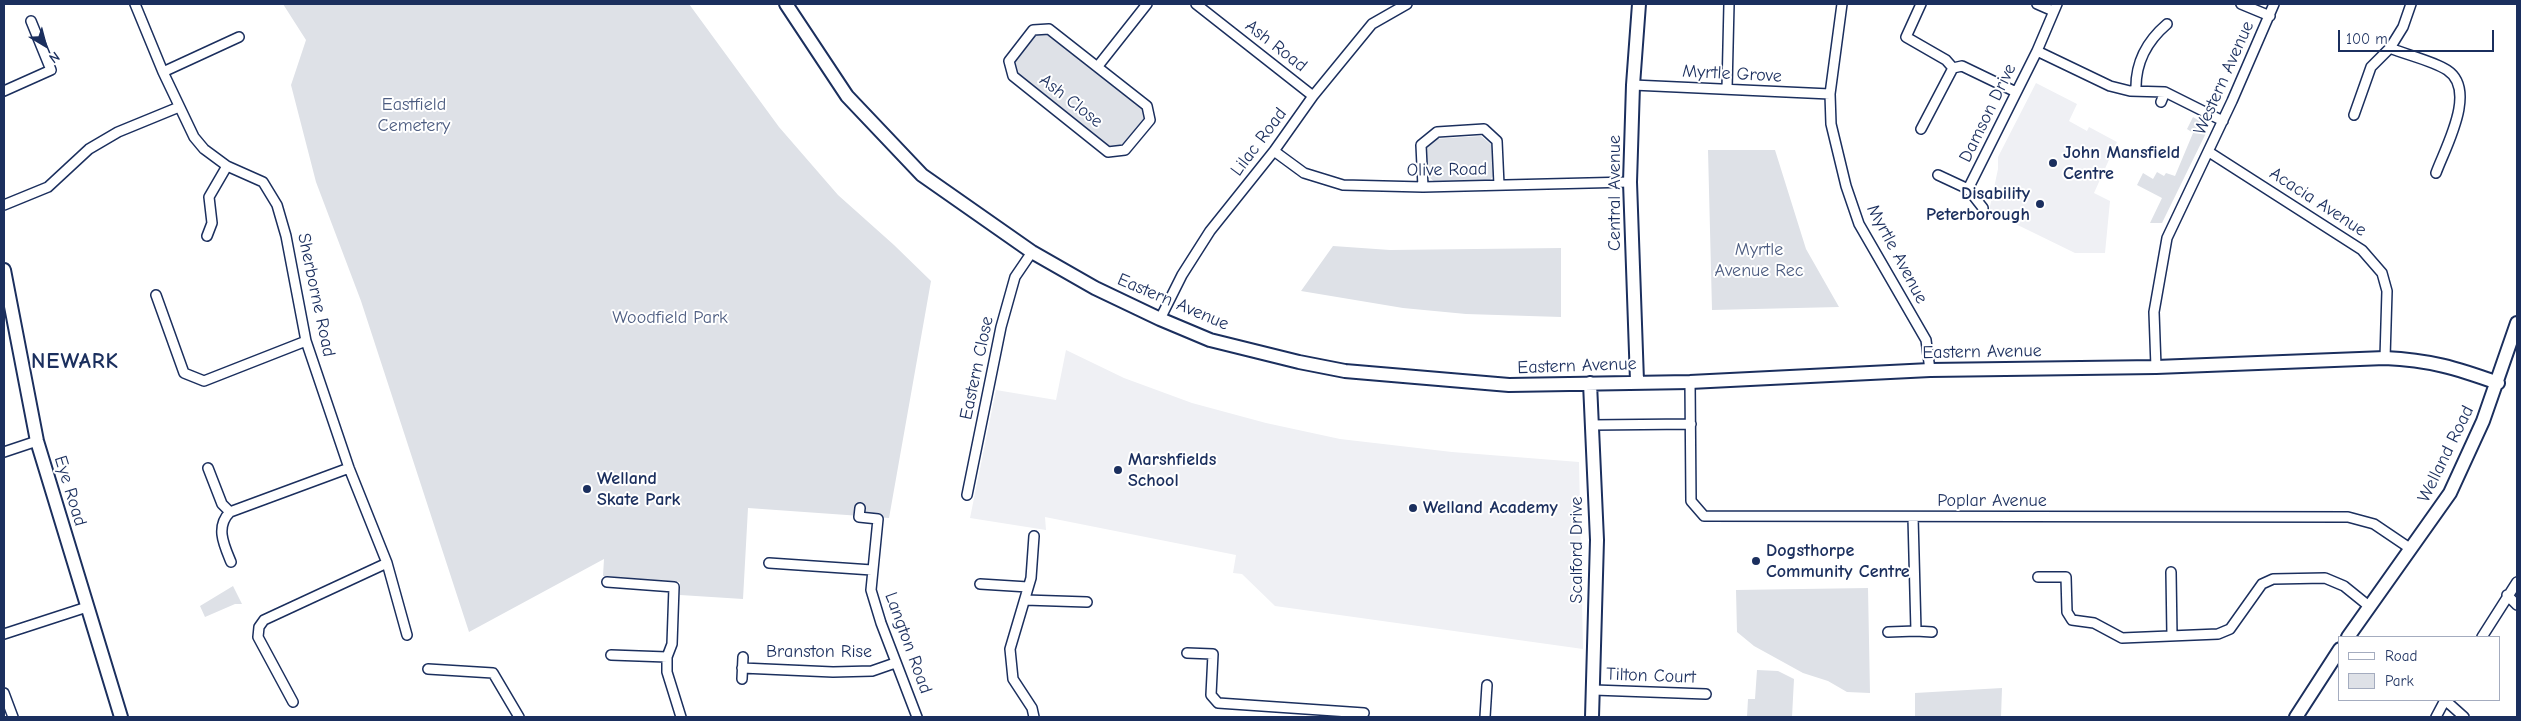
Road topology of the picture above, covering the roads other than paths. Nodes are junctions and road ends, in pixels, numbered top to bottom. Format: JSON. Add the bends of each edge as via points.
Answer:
{"nodes":[{"id":1,"x":135,"y":4,"type":"edge"},
{"id":2,"x":786,"y":4,"type":"edge"},
{"id":3,"x":1147,"y":4,"type":"edge"},
{"id":4,"x":1196,"y":4,"type":"edge"},
{"id":5,"x":1407,"y":4,"type":"edge"},
{"id":6,"x":1639,"y":4,"type":"edge"},
{"id":7,"x":1729,"y":4,"type":"edge"},
{"id":8,"x":1842,"y":4,"type":"edge"},
{"id":9,"x":1921,"y":4,"type":"edge"},
{"id":10,"x":2037,"y":4,"type":"edge"},
{"id":11,"x":2241,"y":4,"type":"edge"},
{"id":12,"x":2274,"y":4,"type":"edge"},
{"id":13,"x":2411,"y":4,"type":"edge"},
{"id":14,"x":2055,"y":8,"type":"edge"},
{"id":15,"x":2270,"y":16,"type":"junction"},
{"id":16,"x":31,"y":21,"type":"dead end"},
{"id":17,"x":2167,"y":24,"type":"dead end"},
{"id":18,"x":239,"y":37,"type":"dead end"},
{"id":19,"x":2390,"y":48,"type":"junction"},
{"id":20,"x":2037,"y":51,"type":"junction"},
{"id":21,"x":1098,"y":66,"type":"junction"},
{"id":22,"x":1953,"y":68,"type":"junction"},
{"id":23,"x":163,"y":72,"type":"junction"},
{"id":24,"x":1633,"y":86,"type":"junction"},
{"id":25,"x":1727,"y":90,"type":"junction"},
{"id":26,"x":4,"y":91,"type":"edge"},
{"id":27,"x":2136,"y":91,"type":"junction"},
{"id":28,"x":2016,"y":92,"type":"junction"},
{"id":29,"x":2165,"y":92,"type":"junction"},
{"id":30,"x":1830,"y":94,"type":"junction"},
{"id":31,"x":1313,"y":96,"type":"junction"},
{"id":32,"x":2161,"y":102,"type":"dead end"},
{"id":33,"x":179,"y":107,"type":"junction"},
{"id":34,"x":2354,"y":115,"type":"dead end"},
{"id":35,"x":2223,"y":122,"type":"junction"},
{"id":36,"x":1921,"y":129,"type":"dead end"},
{"id":37,"x":1274,"y":151,"type":"junction"},
{"id":38,"x":2209,"y":152,"type":"junction"},
{"id":39,"x":227,"y":166,"type":"junction"},
{"id":40,"x":2436,"y":173,"type":"dead end"},
{"id":41,"x":1938,"y":175,"type":"dead end"},
{"id":42,"x":1630,"y":182,"type":"junction"},
{"id":43,"x":1499,"y":185,"type":"junction"},
{"id":44,"x":1423,"y":187,"type":"junction"},
{"id":45,"x":1968,"y":189,"type":"junction"},
{"id":46,"x":4,"y":205,"type":"edge"},
{"id":47,"x":1983,"y":208,"type":"dead end"},
{"id":48,"x":207,"y":236,"type":"dead end"},
{"id":49,"x":1032,"y":252,"type":"junction"},
{"id":50,"x":4,"y":270,"type":"edge"},
{"id":51,"x":156,"y":295,"type":"dead end"},
{"id":52,"x":1160,"y":320,"type":"junction"},
{"id":53,"x":2517,"y":323,"type":"edge"},
{"id":54,"x":306,"y":341,"type":"junction"},
{"id":55,"x":2385,"y":358,"type":"junction"},
{"id":56,"x":2156,"y":367,"type":"junction"},
{"id":57,"x":1930,"y":370,"type":"junction"},
{"id":58,"x":1637,"y":381,"type":"junction"},
{"id":59,"x":1690,"y":382,"type":"junction"},
{"id":60,"x":1590,"y":383,"type":"junction"},
{"id":61,"x":2498,"y":383,"type":"junction"},
{"id":62,"x":1691,"y":424,"type":"junction"},
{"id":63,"x":1592,"y":426,"type":"junction"},
{"id":64,"x":37,"y":441,"type":"junction"},
{"id":65,"x":4,"y":452,"type":"edge"},
{"id":66,"x":208,"y":468,"type":"dead end"},
{"id":67,"x":349,"y":468,"type":"junction"},
{"id":68,"x":968,"y":495,"type":"dead end"},
{"id":69,"x":860,"y":508,"type":"dead end"},
{"id":70,"x":230,"y":512,"type":"junction"},
{"id":71,"x":1913,"y":516,"type":"junction"},
{"id":72,"x":1034,"y":536,"type":"dead end"},
{"id":73,"x":2411,"y":549,"type":"junction"},
{"id":74,"x":232,"y":562,"type":"dead end"},
{"id":75,"x":388,"y":563,"type":"junction"},
{"id":76,"x":769,"y":563,"type":"dead end"},
{"id":77,"x":872,"y":570,"type":"junction"},
{"id":78,"x":2170,"y":572,"type":"dead end"},
{"id":79,"x":2038,"y":577,"type":"dead end"},
{"id":80,"x":608,"y":582,"type":"dead end"},
{"id":81,"x":2517,"y":582,"type":"edge"},
{"id":82,"x":980,"y":584,"type":"dead end"},
{"id":83,"x":1028,"y":587,"type":"junction"},
{"id":84,"x":2507,"y":595,"type":"junction"},
{"id":85,"x":1025,"y":600,"type":"junction"},
{"id":86,"x":1087,"y":602,"type":"dead end"},
{"id":87,"x":2517,"y":605,"type":"edge"},
{"id":88,"x":87,"y":606,"type":"junction"},
{"id":89,"x":2370,"y":607,"type":"junction"},
{"id":90,"x":1916,"y":631,"type":"junction"},
{"id":91,"x":1888,"y":632,"type":"dead end"},
{"id":92,"x":1932,"y":632,"type":"dead end"},
{"id":93,"x":4,"y":634,"type":"edge"},
{"id":94,"x":407,"y":635,"type":"dead end"},
{"id":95,"x":2172,"y":636,"type":"junction"},
{"id":96,"x":2349,"y":636,"type":"edge"},
{"id":97,"x":2483,"y":636,"type":"edge"},
{"id":98,"x":2338,"y":652,"type":"edge"},
{"id":99,"x":1187,"y":653,"type":"dead end"},
{"id":100,"x":611,"y":655,"type":"dead end"},
{"id":101,"x":668,"y":657,"type":"junction"},
{"id":102,"x":743,"y":657,"type":"dead end"},
{"id":103,"x":895,"y":663,"type":"junction"},
{"id":104,"x":742,"y":668,"type":"junction"},
{"id":105,"x":428,"y":669,"type":"dead end"},
{"id":106,"x":742,"y":679,"type":"dead end"},
{"id":107,"x":1488,"y":685,"type":"dead end"},
{"id":108,"x":1594,"y":690,"type":"junction"},
{"id":109,"x":4,"y":693,"type":"edge"},
{"id":110,"x":1706,"y":694,"type":"dead end"},
{"id":111,"x":2444,"y":701,"type":"edge"},
{"id":112,"x":2446,"y":701,"type":"edge"},
{"id":113,"x":293,"y":702,"type":"dead end"},
{"id":114,"x":1282,"y":712,"type":"edge"},
{"id":115,"x":1364,"y":713,"type":"dead end"},
{"id":116,"x":13,"y":717,"type":"edge"},
{"id":117,"x":121,"y":717,"type":"edge"},
{"id":118,"x":519,"y":717,"type":"edge"},
{"id":119,"x":681,"y":717,"type":"edge"},
{"id":120,"x":917,"y":717,"type":"edge"},
{"id":121,"x":1034,"y":717,"type":"edge"},
{"id":122,"x":1485,"y":717,"type":"edge"},
{"id":123,"x":1592,"y":717,"type":"edge"},
{"id":124,"x":2296,"y":717,"type":"edge"},
{"id":125,"x":2436,"y":717,"type":"edge"},
{"id":126,"x":2464,"y":717,"type":"edge"}],
"edges":[{"from":1,"to":23,"type":"street","name":"Sherborne Road"},
{"from":2,"to":49,"type":"street","name":"Eastern Avenue","via":[[847,96],[922,175]]},
{"from":3,"to":21,"type":"street"},
{"from":4,"to":31,"type":"street","name":"Ash Road"},
{"from":5,"to":31,"type":"street","name":"Lilac Road","via":[[1372,24]]},
{"from":6,"to":24,"type":"street","name":"Central Avenue"},
{"from":7,"to":25,"type":"street"},
{"from":8,"to":30,"type":"street","name":"Myrtle Avenue"},
{"from":9,"to":22,"type":"street","via":[[1906,37],[1946,60]]},
{"from":10,"to":14,"type":"street"},
{"from":11,"to":15,"type":"street"},
{"from":12,"to":15,"type":"street","name":"Western Avenue"},
{"from":13,"to":19,"type":"street","via":[[2403,27]]},
{"from":14,"to":20,"type":"street","name":"Damson Drive"},
{"from":15,"to":35,"type":"street","name":"Western Avenue"},
{"from":16,"to":26,"type":"street","via":[[51,70]]},
{"from":17,"to":27,"type":"street","via":[[2156,34],[2137,68]]},
{"from":18,"to":23,"type":"street"},
{"from":19,"to":34,"type":"street","via":[[2371,67]]},
{"from":19,"to":40,"type":"street","via":[[2448,71],[2460,89],[2460,111]]},
{"from":20,"to":27,"type":"street","name":"Damson Drive","via":[[2110,86]]},
{"from":20,"to":28,"type":"street","name":"Damson Drive"},
{"from":21,"to":21,"type":"street","name":"Ash Close","via":[[1147,106],[1150,120],[1125,150],[1108,152],[1013,76],[1009,61],[1033,30],[1049,29]]},
{"from":22,"to":28,"type":"street","via":[[1962,66]]},
{"from":22,"to":36,"type":"street"},
{"from":23,"to":33,"type":"street","name":"Sherborne Road"},
{"from":24,"to":25,"type":"street","name":"Myrtle Grove"},
{"from":24,"to":42,"type":"street","name":"Central Avenue"},
{"from":25,"to":30,"type":"street","name":"Myrtle Grove"},
{"from":27,"to":29,"type":"street","name":"Damson Drive"},
{"from":28,"to":45,"type":"street","name":"Damson Drive"},
{"from":29,"to":32,"type":"street"},
{"from":29,"to":35,"type":"street","name":"Damson Drive"},
{"from":30,"to":57,"type":"street","name":"Myrtle Avenue","via":[[1831,124],[1859,224],[1926,340]]},
{"from":31,"to":37,"type":"street","name":"Lilac Road"},
{"from":33,"to":39,"type":"street","name":"Sherborne Road","via":[[194,137]]},
{"from":33,"to":46,"type":"street","via":[[118,132],[90,149],[48,187]]},
{"from":35,"to":38,"type":"street","name":"Western Avenue"},
{"from":37,"to":44,"type":"street","name":"Olive Road","via":[[1304,173],[1334,184]]},
{"from":37,"to":52,"type":"street","name":"Lilac Road","via":[[1210,231],[1182,275]]},
{"from":38,"to":55,"type":"street","name":"Acacia Avenue","via":[[2362,250],[2382,273],[2388,291]]},
{"from":38,"to":56,"type":"street","name":"Western Avenue","via":[[2167,238],[2154,312]]},
{"from":39,"to":48,"type":"street","via":[[209,197],[212,223]]},
{"from":39,"to":54,"type":"street","name":"Sherborne Road","via":[[263,182],[277,205]]},
{"from":41,"to":45,"type":"street"},
{"from":42,"to":43,"type":"street","name":"Olive Road"},
{"from":42,"to":58,"type":"street","name":"Central Avenue"},
{"from":43,"to":44,"type":"street","name":"Olive Road"},
{"from":43,"to":44,"type":"street","via":[[1498,141],[1484,129],[1437,132],[1421,145]]},
{"from":45,"to":47,"type":"street"},
{"from":49,"to":52,"type":"street","name":"Eastern Avenue"},
{"from":49,"to":68,"type":"street","name":"Eastern Close","via":[[1015,277],[1001,327]]},
{"from":50,"to":64,"type":"street","name":"Eye Road"},
{"from":51,"to":54,"type":"street","via":[[184,373],[204,381]]},
{"from":52,"to":60,"type":"street","name":"Eastern Avenue","via":[[1210,340],[1345,371],[1509,385]]},
{"from":53,"to":61,"type":"street","name":"Welland Road"},
{"from":54,"to":67,"type":"street","name":"Sherborne Road"},
{"from":55,"to":56,"type":"street","name":"Eastern Avenue"},
{"from":55,"to":61,"type":"street","name":"Eastern Avenue","via":[[2450,366]]},
{"from":56,"to":57,"type":"street","name":"Eastern Avenue"},
{"from":57,"to":59,"type":"street","name":"Eastern Avenue"},
{"from":58,"to":59,"type":"street","name":"Eastern Avenue"},
{"from":58,"to":60,"type":"street","name":"Eastern Avenue"},
{"from":59,"to":62,"type":"street","name":"Poplar Avenue"},
{"from":60,"to":63,"type":"street","name":"Scalford Drive"},
{"from":61,"to":73,"type":"street","name":"Welland Road","via":[[2455,483]]},
{"from":62,"to":63,"type":"street"},
{"from":62,"to":71,"type":"street","name":"Poplar Avenue","via":[[1691,501],[1704,516]]},
{"from":63,"to":108,"type":"street","name":"Scalford Drive","via":[[1597,540]]},
{"from":64,"to":65,"type":"street"},
{"from":64,"to":88,"type":"street","name":"Eye Road"},
{"from":66,"to":70,"type":"street","via":[[222,504]]},
{"from":67,"to":70,"type":"street"},
{"from":67,"to":75,"type":"street","name":"Sherborne Road"},
{"from":69,"to":77,"type":"street","name":"Langton Road","via":[[859,517],[878,519],[876,560]]},
{"from":70,"to":74,"type":"street","via":[[225,516],[222,540]]},
{"from":71,"to":73,"type":"street","name":"Poplar Avenue","via":[[2348,517],[2374,524]]},
{"from":71,"to":90,"type":"street"},
{"from":72,"to":83,"type":"street"},
{"from":73,"to":89,"type":"street","name":"Welland Road"},
{"from":75,"to":94,"type":"street","name":"Sherborne Road"},
{"from":75,"to":113,"type":"street","via":[[264,620],[259,627],[258,637]]},
{"from":76,"to":77,"type":"street"},
{"from":77,"to":103,"type":"street","name":"Langton Road","via":[[871,590]]},
{"from":78,"to":95,"type":"street"},
{"from":79,"to":95,"type":"street","via":[[2066,577],[2068,623],[2094,623],[2122,638]]},
{"from":80,"to":101,"type":"street","via":[[674,587],[672,644]]},
{"from":81,"to":84,"type":"street"},
{"from":82,"to":83,"type":"street"},
{"from":83,"to":85,"type":"street"},
{"from":84,"to":87,"type":"street"},
{"from":84,"to":97,"type":"street"},
{"from":85,"to":86,"type":"street"},
{"from":85,"to":121,"type":"street","via":[[1010,649],[1011,665],[1013,679],[1032,708]]},
{"from":88,"to":93,"type":"street"},
{"from":88,"to":117,"type":"street","name":"Eye Road"},
{"from":89,"to":95,"type":"street","via":[[2344,586],[2325,578],[2273,579],[2262,584],[2230,629],[2218,634]]},
{"from":89,"to":96,"type":"street","name":"Welland Road"},
{"from":90,"to":91,"type":"street"},
{"from":90,"to":92,"type":"street"},
{"from":98,"to":124,"type":"street"},
{"from":99,"to":114,"type":"street","via":[[1213,654],[1211,695],[1218,703]]},
{"from":100,"to":101,"type":"street"},
{"from":101,"to":119,"type":"street","via":[[667,672]]},
{"from":102,"to":104,"type":"street","name":"Branston Rise"},
{"from":103,"to":104,"type":"street","name":"Branston Rise","via":[[872,671]]},
{"from":103,"to":120,"type":"street","name":"Langton Road"},
{"from":104,"to":106,"type":"street","name":"Branston Rise"},
{"from":105,"to":118,"type":"street","via":[[493,673]]},
{"from":107,"to":122,"type":"street"},
{"from":108,"to":110,"type":"street","name":"Tilton Court"},
{"from":108,"to":123,"type":"street","name":"Scalford Drive"},
{"from":109,"to":116,"type":"street"},
{"from":111,"to":125,"type":"street"},
{"from":112,"to":126,"type":"street"},
{"from":114,"to":115,"type":"street"}]}
